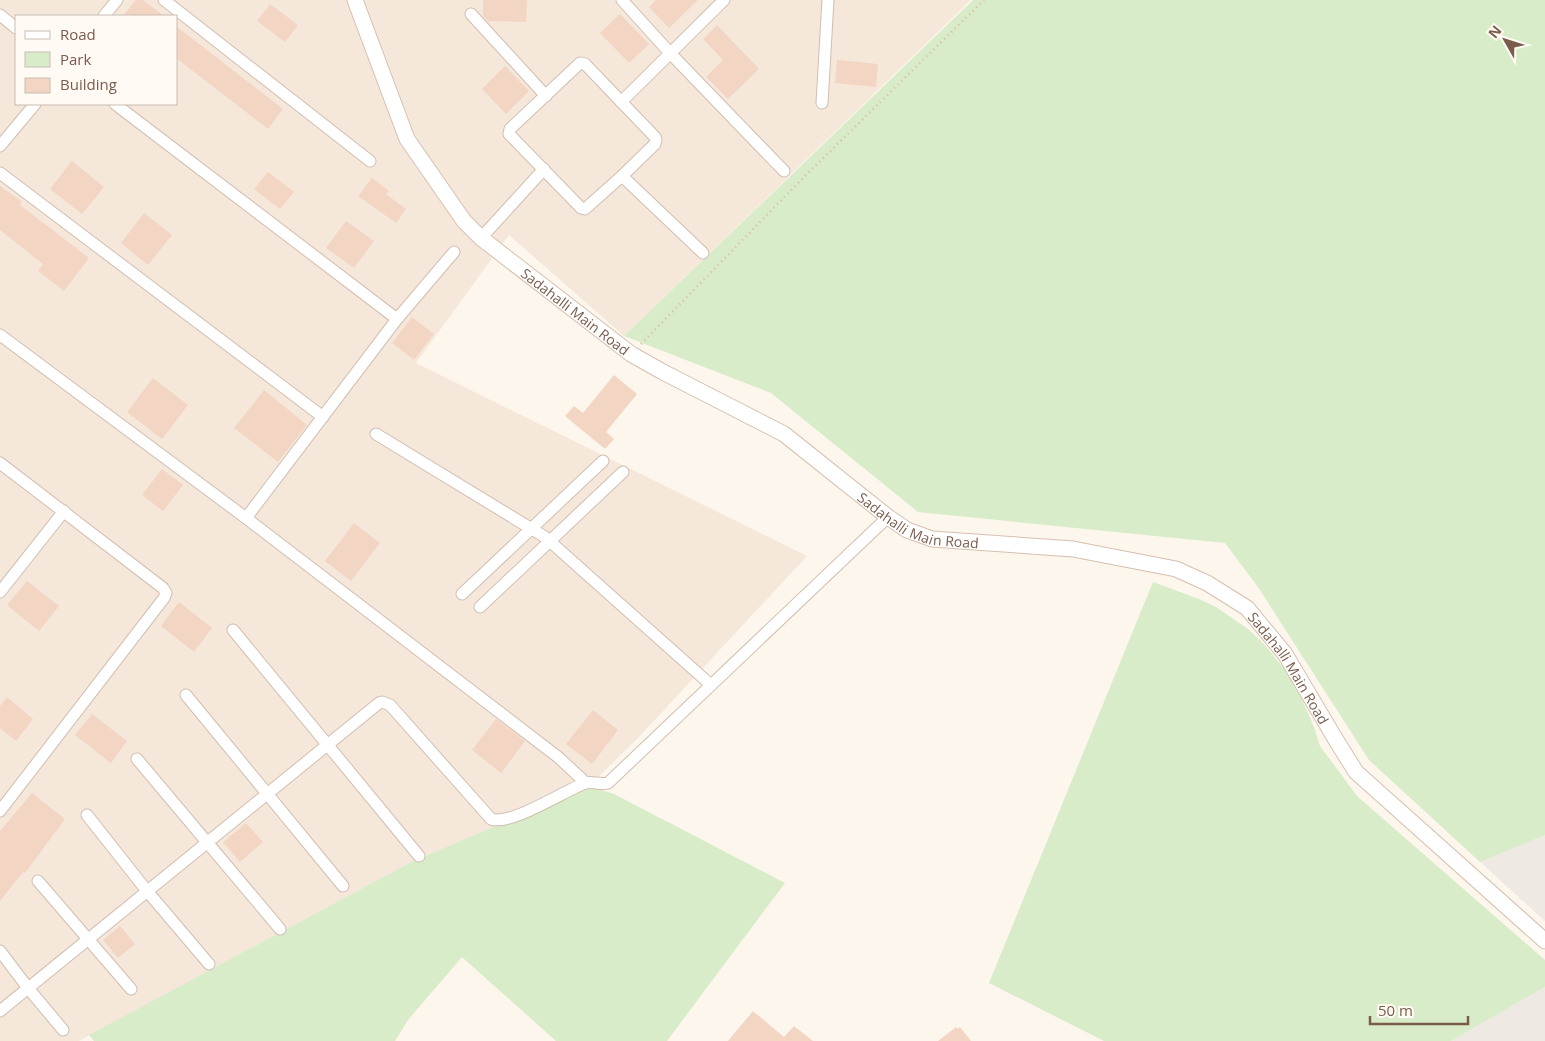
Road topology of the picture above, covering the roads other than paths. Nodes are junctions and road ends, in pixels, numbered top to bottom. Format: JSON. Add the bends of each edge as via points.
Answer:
{"nodes":[{"id":1,"x":116,"y":0,"type":"edge"},
{"id":2,"x":164,"y":0,"type":"edge"},
{"id":3,"x":355,"y":0,"type":"edge"},
{"id":4,"x":622,"y":0,"type":"edge"},
{"id":5,"x":724,"y":0,"type":"edge"},
{"id":6,"x":828,"y":0,"type":"edge"},
{"id":7,"x":471,"y":14,"type":"dead end"},
{"id":8,"x":0,"y":15,"type":"edge"},
{"id":9,"x":105,"y":15,"type":"edge"},
{"id":10,"x":15,"y":27,"type":"edge"},
{"id":11,"x":670,"y":53,"type":"junction"},
{"id":12,"x":546,"y":96,"type":"junction"},
{"id":13,"x":621,"y":102,"type":"junction"},
{"id":14,"x":822,"y":103,"type":"dead end"},
{"id":15,"x":34,"y":105,"type":"edge"},
{"id":16,"x":116,"y":105,"type":"edge"},
{"id":17,"x":0,"y":146,"type":"edge"},
{"id":18,"x":370,"y":161,"type":"dead end"},
{"id":19,"x":544,"y":169,"type":"junction"},
{"id":20,"x":784,"y":171,"type":"dead end"},
{"id":21,"x":0,"y":173,"type":"edge"},
{"id":22,"x":622,"y":176,"type":"junction"},
{"id":23,"x":481,"y":238,"type":"junction"},
{"id":24,"x":454,"y":252,"type":"dead end"},
{"id":25,"x":703,"y":253,"type":"dead end"},
{"id":26,"x":398,"y":319,"type":"junction"},
{"id":27,"x":0,"y":335,"type":"edge"},
{"id":28,"x":323,"y":417,"type":"junction"},
{"id":29,"x":376,"y":434,"type":"dead end"},
{"id":30,"x":603,"y":461,"type":"dead end"},
{"id":31,"x":0,"y":463,"type":"edge"},
{"id":32,"x":624,"y":472,"type":"dead end"},
{"id":33,"x":64,"y":511,"type":"junction"},
{"id":34,"x":888,"y":517,"type":"junction"},
{"id":35,"x":246,"y":518,"type":"junction"},
{"id":36,"x":532,"y":528,"type":"junction"},
{"id":37,"x":550,"y":541,"type":"junction"},
{"id":38,"x":0,"y":592,"type":"edge"},
{"id":39,"x":462,"y":594,"type":"dead end"},
{"id":40,"x":480,"y":607,"type":"dead end"},
{"id":41,"x":233,"y":630,"type":"dead end"},
{"id":42,"x":711,"y":685,"type":"junction"},
{"id":43,"x":186,"y":695,"type":"dead end"},
{"id":44,"x":328,"y":744,"type":"junction"},
{"id":45,"x":137,"y":759,"type":"dead end"},
{"id":46,"x":586,"y":783,"type":"junction"},
{"id":47,"x":266,"y":794,"type":"junction"},
{"id":48,"x":0,"y":811,"type":"edge"},
{"id":49,"x":87,"y":815,"type":"dead end"},
{"id":50,"x":207,"y":842,"type":"junction"},
{"id":51,"x":419,"y":856,"type":"dead end"},
{"id":52,"x":38,"y":881,"type":"dead end"},
{"id":53,"x":343,"y":886,"type":"dead end"},
{"id":54,"x":147,"y":891,"type":"junction"},
{"id":55,"x":280,"y":929,"type":"dead end"},
{"id":56,"x":88,"y":939,"type":"junction"},
{"id":57,"x":1545,"y":941,"type":"edge"},
{"id":58,"x":0,"y":951,"type":"edge"},
{"id":59,"x":209,"y":964,"type":"dead end"},
{"id":60,"x":28,"y":988,"type":"junction"},
{"id":61,"x":131,"y":989,"type":"dead end"},
{"id":62,"x":0,"y":1011,"type":"edge"},
{"id":63,"x":63,"y":1030,"type":"dead end"}],
"edges":[{"from":1,"to":9,"type":"street"},
{"from":2,"to":18,"type":"street"},
{"from":3,"to":23,"type":"street","name":"Sadahalli Main Road","via":[[407,140],[464,221]]},
{"from":4,"to":11,"type":"street"},
{"from":5,"to":11,"type":"street"},
{"from":6,"to":14,"type":"street"},
{"from":7,"to":12,"type":"street"},
{"from":8,"to":10,"type":"street"},
{"from":11,"to":13,"type":"street"},
{"from":11,"to":20,"type":"street"},
{"from":12,"to":13,"type":"street","via":[[580,63],[585,64]]},
{"from":12,"to":19,"type":"street","via":[[509,132]]},
{"from":13,"to":22,"type":"street","via":[[656,140]]},
{"from":15,"to":17,"type":"street"},
{"from":16,"to":26,"type":"street"},
{"from":19,"to":22,"type":"street","via":[[585,209]]},
{"from":19,"to":23,"type":"street"},
{"from":21,"to":28,"type":"street"},
{"from":22,"to":25,"type":"street"},
{"from":23,"to":34,"type":"street","name":"Sadahalli Main Road","via":[[631,354],[784,434]]},
{"from":24,"to":26,"type":"street"},
{"from":26,"to":28,"type":"street"},
{"from":27,"to":35,"type":"street"},
{"from":28,"to":35,"type":"street"},
{"from":29,"to":36,"type":"street"},
{"from":30,"to":36,"type":"street"},
{"from":31,"to":33,"type":"street"},
{"from":32,"to":37,"type":"street"},
{"from":33,"to":38,"type":"street"},
{"from":33,"to":48,"type":"street","via":[[163,588],[166,596]]},
{"from":34,"to":42,"type":"street"},
{"from":34,"to":57,"type":"street","name":"Sadahalli Main Road","via":[[907,530],[932,539],[1073,549],[1176,569],[1207,583],[1247,608],[1285,654],[1356,772]]},
{"from":35,"to":46,"type":"street","via":[[558,757]]},
{"from":36,"to":37,"type":"street"},
{"from":36,"to":39,"type":"street"},
{"from":37,"to":40,"type":"street"},
{"from":37,"to":42,"type":"street"},
{"from":41,"to":44,"type":"street"},
{"from":42,"to":46,"type":"street","via":[[608,783]]},
{"from":43,"to":47,"type":"street"},
{"from":44,"to":46,"type":"street","via":[[379,703],[387,702],[486,815],[495,820],[541,806]]},
{"from":44,"to":47,"type":"street"},
{"from":44,"to":51,"type":"street"},
{"from":45,"to":50,"type":"street"},
{"from":47,"to":50,"type":"street"},
{"from":47,"to":53,"type":"street"},
{"from":49,"to":54,"type":"street"},
{"from":50,"to":54,"type":"street"},
{"from":50,"to":55,"type":"street"},
{"from":52,"to":56,"type":"street"},
{"from":54,"to":56,"type":"street"},
{"from":54,"to":59,"type":"street"},
{"from":56,"to":60,"type":"street"},
{"from":56,"to":61,"type":"street"},
{"from":58,"to":60,"type":"street"},
{"from":60,"to":62,"type":"street"},
{"from":60,"to":63,"type":"street"}]}
